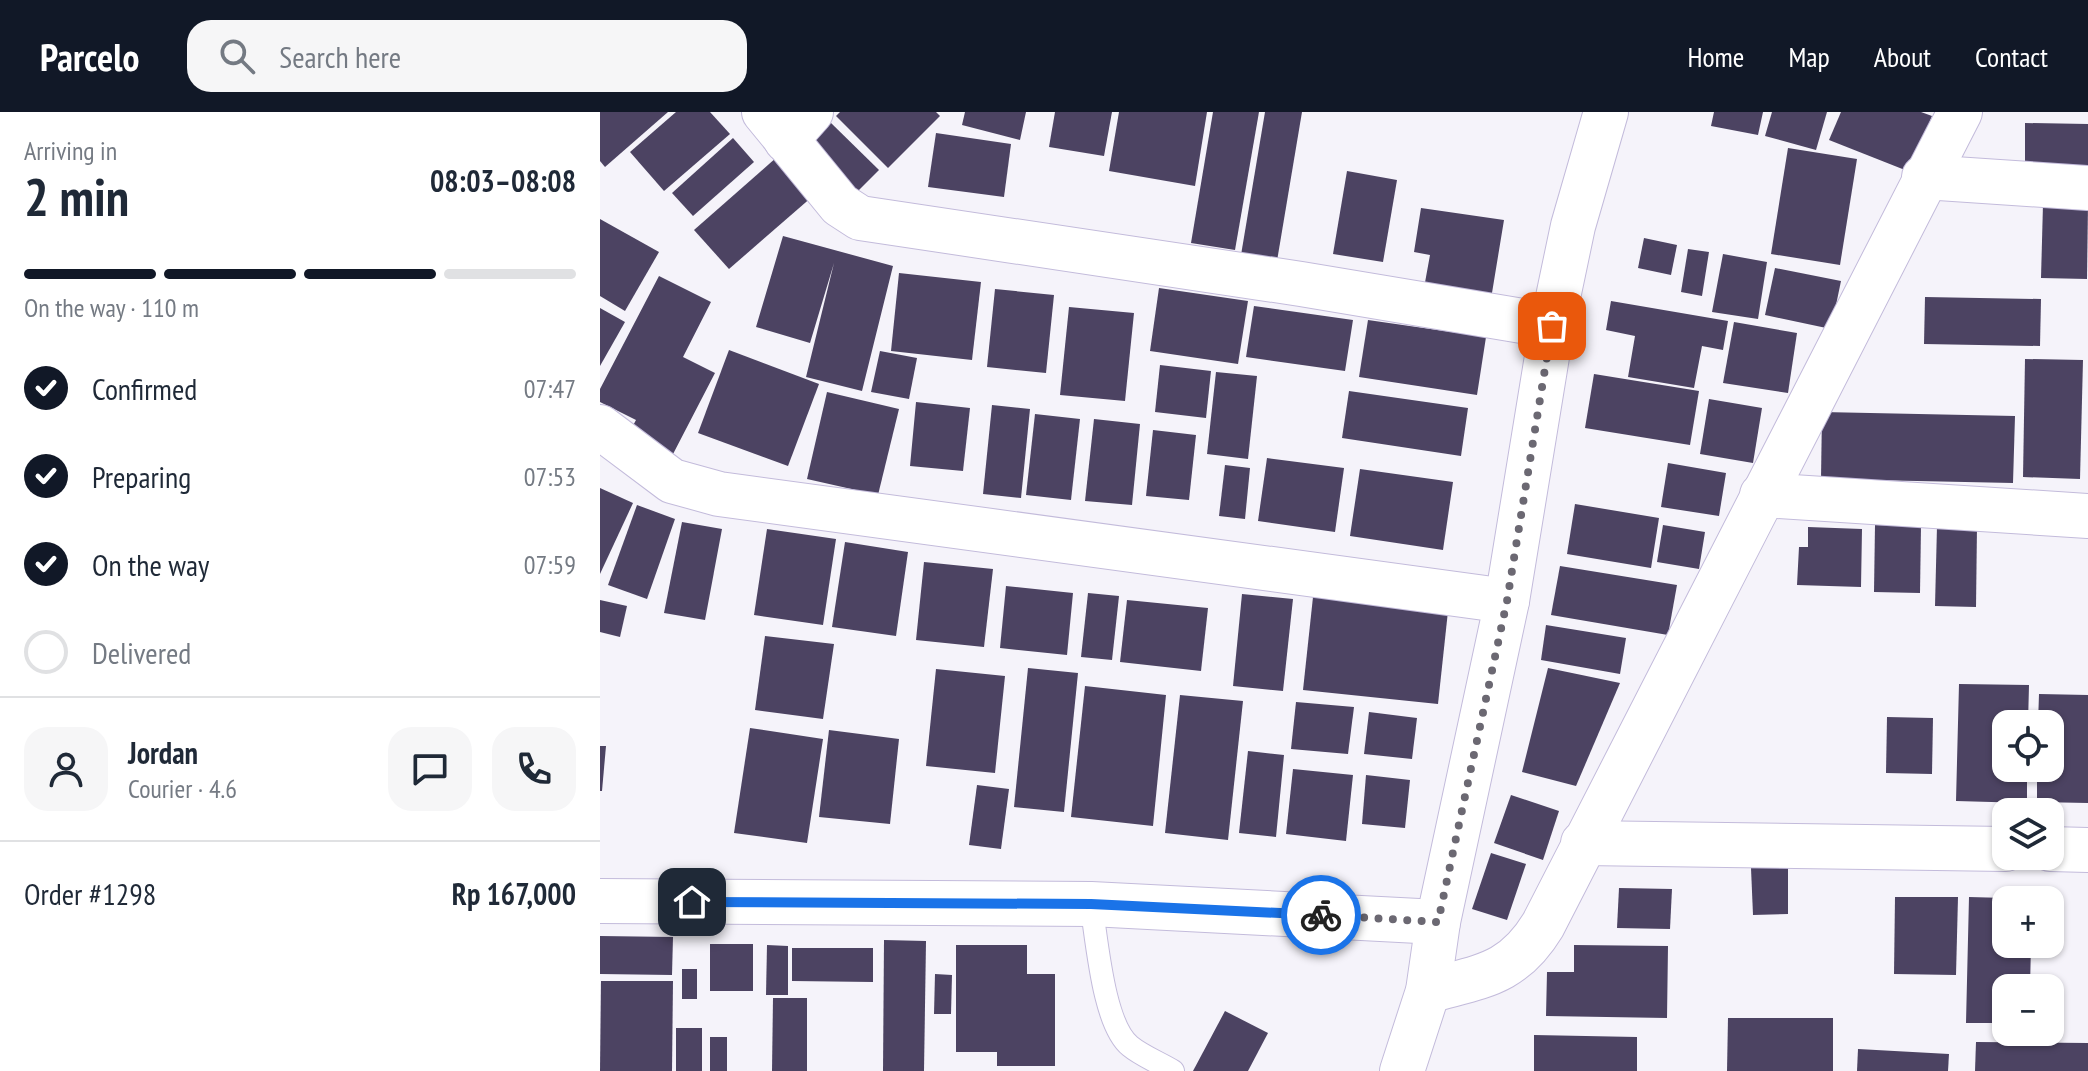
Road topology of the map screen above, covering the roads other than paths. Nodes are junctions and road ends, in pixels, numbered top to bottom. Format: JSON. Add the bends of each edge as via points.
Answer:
{"nodes":[{"id":1,"x":1606,"y":112,"type":"edge"},
{"id":2,"x":1960,"y":112,"type":"edge"},
{"id":3,"x":787,"y":121,"type":"edge"},
{"id":4,"x":1924,"y":177,"type":"junction"},
{"id":5,"x":2088,"y":188,"type":"edge"},
{"id":6,"x":1552,"y":326,"type":"junction"},
{"id":7,"x":600,"y":427,"type":"edge"},
{"id":8,"x":1762,"y":495,"type":"junction"},
{"id":9,"x":2088,"y":516,"type":"edge"},
{"id":10,"x":1507,"y":601,"type":"junction"},
{"id":11,"x":1583,"y":843,"type":"junction"},
{"id":12,"x":1992,"y":849,"type":"edge"},
{"id":13,"x":2064,"y":849,"type":"edge"},
{"id":14,"x":2088,"y":850,"type":"edge"},
{"id":15,"x":600,"y":901,"type":"edge"},
{"id":16,"x":1091,"y":904,"type":"junction"},
{"id":17,"x":1438,"y":922,"type":"junction"},
{"id":18,"x":1428,"y":991,"type":"junction"},
{"id":19,"x":1173,"y":1071,"type":"edge"},
{"id":20,"x":1402,"y":1071,"type":"edge"}],
"edges":[{"from":1,"to":6,"type":"street","via":[[1573,226]]},
{"from":2,"to":4,"type":"street"},
{"from":3,"to":6,"type":"street","via":[[840,205],[860,218]]},
{"from":4,"to":5,"type":"street"},
{"from":4,"to":8,"type":"street"},
{"from":6,"to":10,"type":"street"},
{"from":7,"to":10,"type":"street","via":[[672,481],[719,494]]},
{"from":8,"to":9,"type":"street"},
{"from":8,"to":11,"type":"street"},
{"from":10,"to":17,"type":"street"},
{"from":11,"to":12,"type":"street"},
{"from":11,"to":18,"type":"street","via":[[1529,948],[1499,971]]},
{"from":13,"to":14,"type":"street"},
{"from":15,"to":16,"type":"street"},
{"from":16,"to":17,"type":"street"},
{"from":16,"to":19,"type":"lane","via":[[1107,1002],[1117,1028],[1129,1046]]},
{"from":17,"to":18,"type":"street"},
{"from":18,"to":20,"type":"street"}]}
